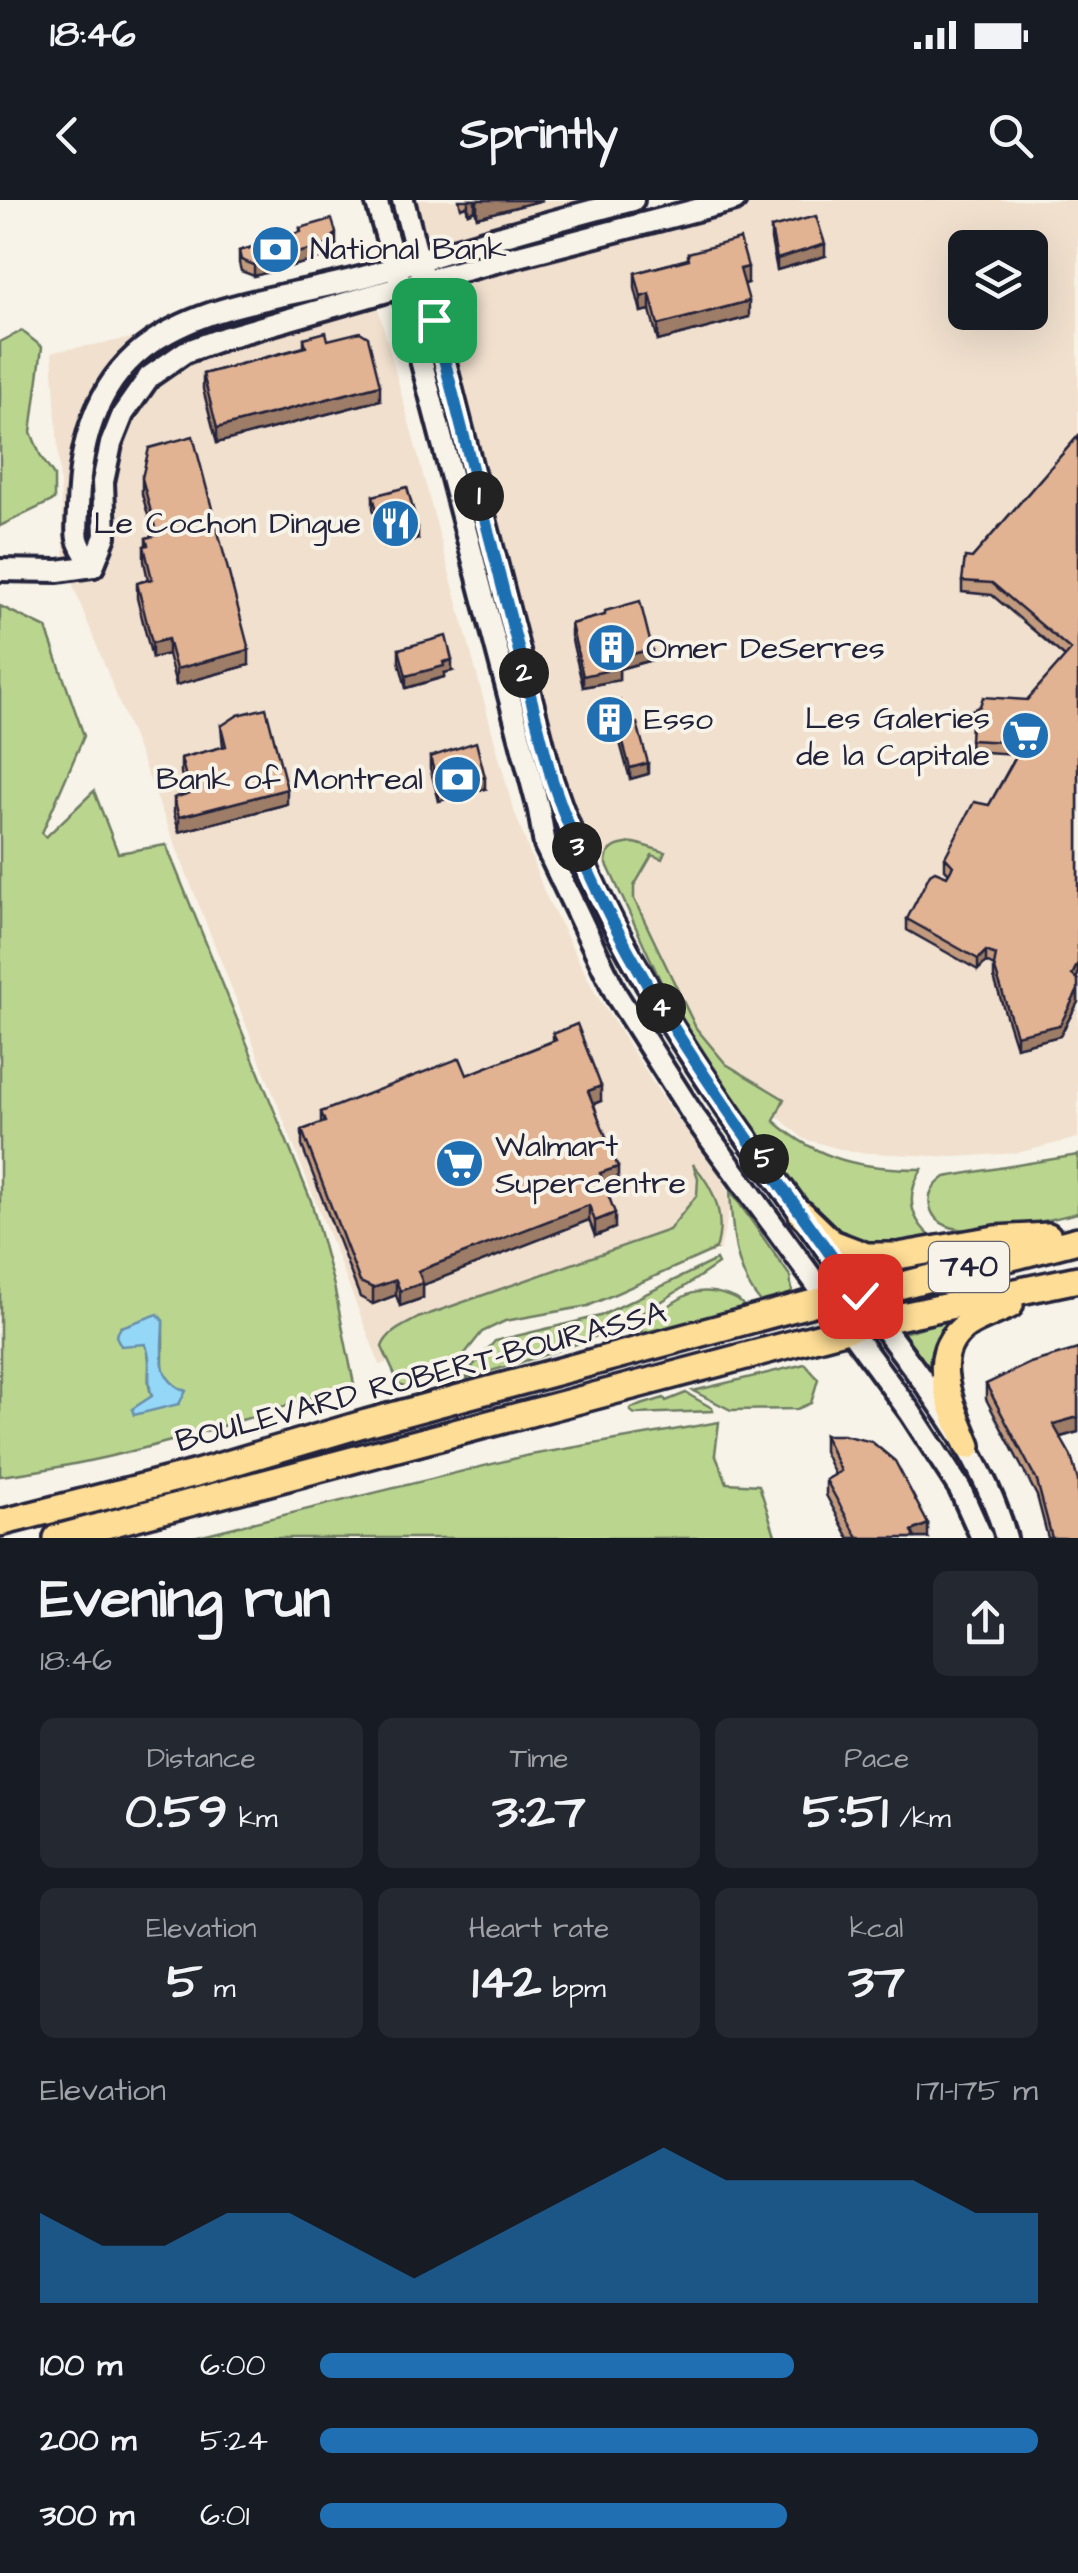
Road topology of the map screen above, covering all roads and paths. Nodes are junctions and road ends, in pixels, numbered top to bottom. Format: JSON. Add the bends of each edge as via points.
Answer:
{"nodes":[{"id":1,"x":376,"y":200,"type":"edge"},
{"id":2,"x":403,"y":200,"type":"edge"},
{"id":3,"x":633,"y":200,"type":"edge"},
{"id":4,"x":735,"y":200,"type":"edge"},
{"id":5,"x":418,"y":259,"type":"junction"},
{"id":6,"x":395,"y":266,"type":"junction"},
{"id":7,"x":426,"y":280,"type":"junction"},
{"id":8,"x":400,"y":288,"type":"junction"},
{"id":9,"x":92,"y":566,"type":"junction"},
{"id":10,"x":0,"y":570,"type":"edge"},
{"id":11,"x":802,"y":1214,"type":"junction"},
{"id":12,"x":1078,"y":1237,"type":"edge"},
{"id":13,"x":1078,"y":1279,"type":"edge"},
{"id":14,"x":1051,"y":1285,"type":"junction"},
{"id":15,"x":860,"y":1296,"type":"junction"},
{"id":16,"x":828,"y":1299,"type":"junction"},
{"id":17,"x":878,"y":1322,"type":"junction"},
{"id":18,"x":850,"y":1330,"type":"junction"},
{"id":19,"x":968,"y":1446,"type":"junction"},
{"id":20,"x":198,"y":1486,"type":"junction"},
{"id":21,"x":0,"y":1523,"type":"edge"},
{"id":22,"x":57,"y":1538,"type":"edge"},
{"id":23,"x":982,"y":1538,"type":"edge"},
{"id":24,"x":1006,"y":1538,"type":"edge"}],
"edges":[{"from":1,"to":6,"type":"main road"},
{"from":2,"to":5,"type":"main road"},
{"from":3,"to":5,"type":"main road"},
{"from":4,"to":7,"type":"main road"},
{"from":5,"to":6,"type":"main road"},
{"from":5,"to":7,"type":"main road"},
{"from":6,"to":8,"type":"main road"},
{"from":6,"to":9,"type":"main road","via":[[186,324],[128,363],[100,400],[83,444],[78,540]]},
{"from":7,"to":8,"type":"main road"},
{"from":7,"to":11,"type":"main road","via":[[572,838],[646,985]]},
{"from":8,"to":9,"type":"main road","via":[[227,337],[185,352],[149,377],[111,444],[103,482],[105,536]]},
{"from":8,"to":16,"type":"main road","via":[[545,845],[626,1010],[693,1115]]},
{"from":9,"to":10,"type":"main road"},
{"from":11,"to":12,"type":"highway","via":[[832,1242],[866,1256],[994,1238]]},
{"from":11,"to":15,"type":"main road"},
{"from":12,"to":15,"type":"highway","number":"740"},
{"from":13,"to":14,"type":"highway","number":"740"},
{"from":14,"to":17,"type":"highway","number":"740"},
{"from":14,"to":19,"type":"highway","via":[[966,1326],[948,1349],[943,1380]]},
{"from":15,"to":16,"type":"highway","name":"BOULEVARD ROBERT-BOURASSA"},
{"from":15,"to":17,"type":"main road"},
{"from":16,"to":18,"type":"main road"},
{"from":16,"to":20,"type":"highway","name":"BOULEVARD ROBERT-BOURASSA","via":[[366,1423]]},
{"from":17,"to":18,"type":"highway","name":"BOULEVARD ROBERT-BOURASSA"},
{"from":17,"to":19,"type":"main road"},
{"from":18,"to":20,"type":"highway","name":"BOULEVARD ROBERT-BOURASSA"},
{"from":18,"to":23,"type":"main road","via":[[960,1489]]},
{"from":19,"to":24,"type":"main road","via":[[995,1497]]},
{"from":20,"to":21,"type":"highway","name":"BOULEVARD ROBERT-BOURASSA","via":[[122,1492]]},
{"from":20,"to":22,"type":"highway","name":"BOULEVARD ROBERT-BOURASSA","via":[[129,1518]]}]}
